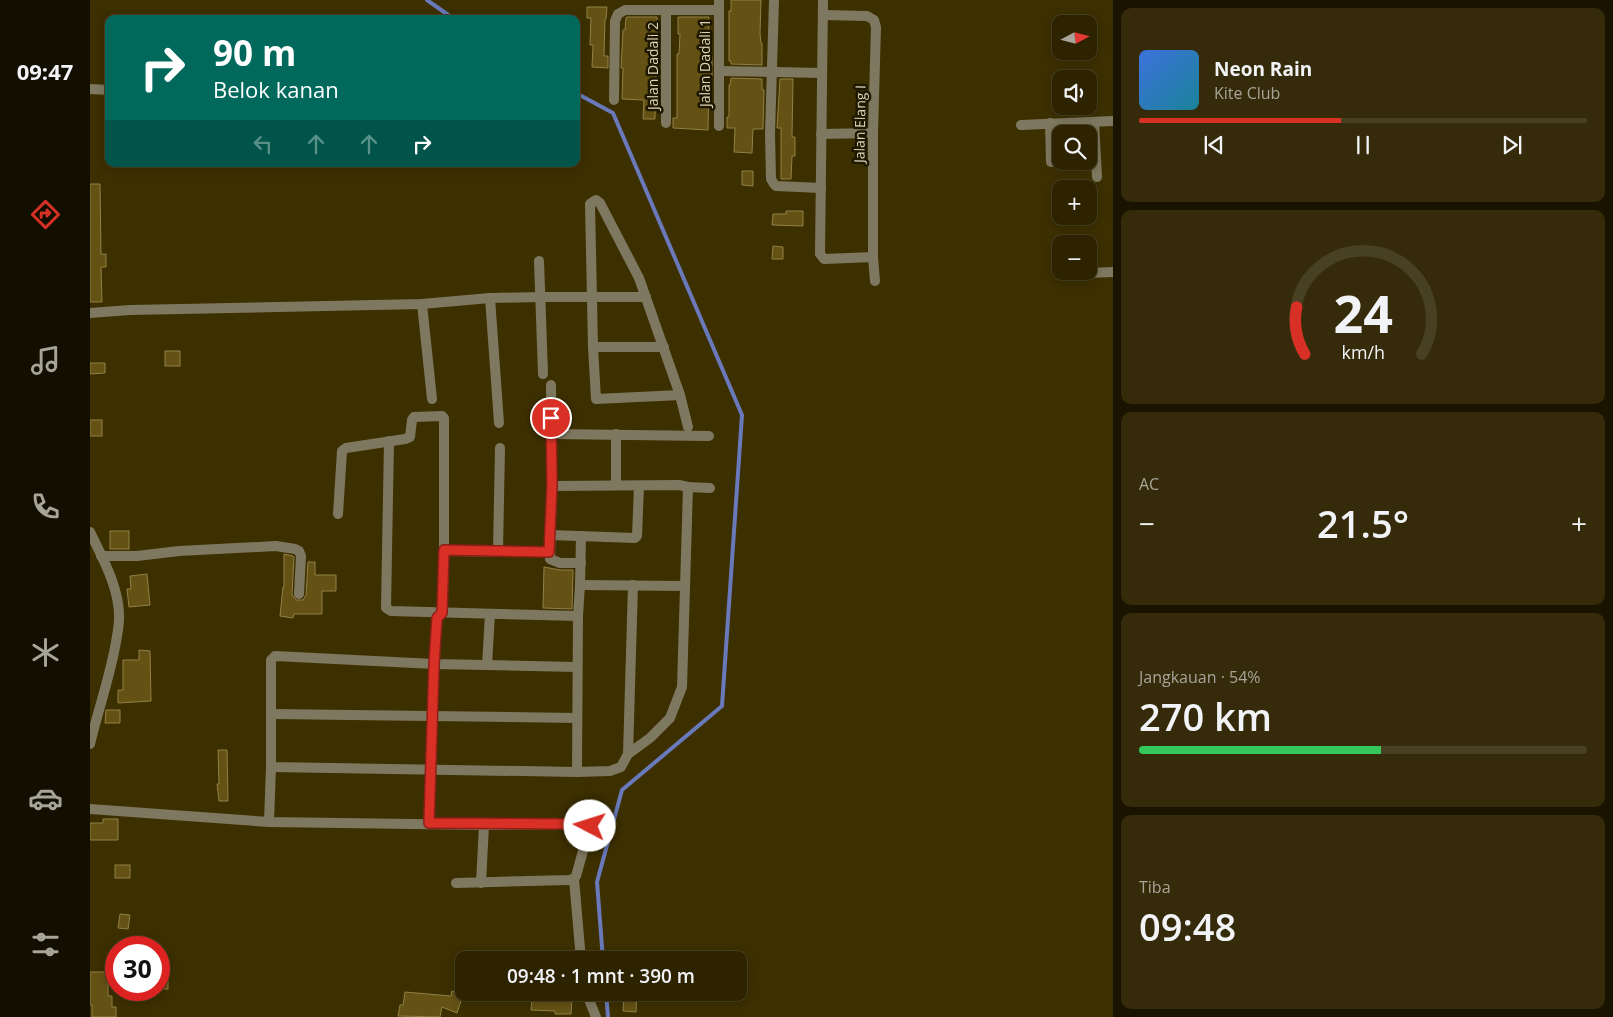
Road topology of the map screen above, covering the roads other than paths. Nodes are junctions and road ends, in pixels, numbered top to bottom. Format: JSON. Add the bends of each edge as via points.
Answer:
{"nodes":[{"id":1,"x":774,"y":0,"type":"edge"},
{"id":2,"x":823,"y":0,"type":"edge"},
{"id":3,"x":719,"y":5,"type":"edge"},
{"id":4,"x":666,"y":10,"type":"junction"},
{"id":5,"x":824,"y":15,"type":"junction"},
{"id":6,"x":719,"y":72,"type":"junction"},
{"id":7,"x":772,"y":72,"type":"junction"},
{"id":8,"x":822,"y":73,"type":"junction"},
{"id":9,"x":90,"y":90,"type":"edge"},
{"id":10,"x":105,"y":90,"type":"edge"},
{"id":11,"x":614,"y":100,"type":"dead end"},
{"id":12,"x":1113,"y":121,"type":"edge"},
{"id":13,"x":1094,"y":122,"type":"junction"},
{"id":14,"x":666,"y":123,"type":"dead end"},
{"id":15,"x":1050,"y":123,"type":"junction"},
{"id":16,"x":1021,"y":125,"type":"dead end"},
{"id":17,"x":719,"y":126,"type":"dead end"},
{"id":18,"x":873,"y":133,"type":"junction"},
{"id":19,"x":821,"y":134,"type":"junction"},
{"id":20,"x":1051,"y":162,"type":"dead end"},
{"id":21,"x":1097,"y":177,"type":"dead end"},
{"id":22,"x":821,"y":188,"type":"junction"},
{"id":23,"x":873,"y":256,"type":"junction"},
{"id":24,"x":539,"y":261,"type":"dead end"},
{"id":25,"x":1113,"y":272,"type":"edge"},
{"id":26,"x":1097,"y":273,"type":"edge"},
{"id":27,"x":875,"y":281,"type":"dead end"},
{"id":28,"x":592,"y":296,"type":"junction"},
{"id":29,"x":540,"y":297,"type":"junction"},
{"id":30,"x":646,"y":297,"type":"junction"},
{"id":31,"x":490,"y":298,"type":"junction"},
{"id":32,"x":422,"y":304,"type":"junction"},
{"id":33,"x":90,"y":313,"type":"edge"},
{"id":34,"x":593,"y":347,"type":"junction"},
{"id":35,"x":664,"y":347,"type":"junction"},
{"id":36,"x":543,"y":374,"type":"dead end"},
{"id":37,"x":551,"y":385,"type":"dead end"},
{"id":38,"x":680,"y":395,"type":"junction"},
{"id":39,"x":432,"y":399,"type":"dead end"},
{"id":40,"x":499,"y":423,"type":"dead end"},
{"id":41,"x":688,"y":426,"type":"dead end"},
{"id":42,"x":551,"y":434,"type":"junction"},
{"id":43,"x":616,"y":434,"type":"junction"},
{"id":44,"x":709,"y":436,"type":"dead end"},
{"id":45,"x":389,"y":441,"type":"junction"},
{"id":46,"x":500,"y":448,"type":"dead end"},
{"id":47,"x":616,"y":485,"type":"junction"},
{"id":48,"x":552,"y":486,"type":"junction"},
{"id":49,"x":639,"y":486,"type":"junction"},
{"id":50,"x":688,"y":487,"type":"junction"},
{"id":51,"x":710,"y":488,"type":"dead end"},
{"id":52,"x":338,"y":514,"type":"dead end"},
{"id":53,"x":90,"y":532,"type":"edge"},
{"id":54,"x":550,"y":535,"type":"junction"},
{"id":55,"x":581,"y":536,"type":"junction"},
{"id":56,"x":444,"y":550,"type":"junction"},
{"id":57,"x":498,"y":551,"type":"junction"},
{"id":58,"x":549,"y":552,"type":"junction"},
{"id":59,"x":101,"y":556,"type":"junction"},
{"id":60,"x":581,"y":563,"type":"junction"},
{"id":61,"x":580,"y":585,"type":"junction"},
{"id":62,"x":632,"y":585,"type":"junction"},
{"id":63,"x":685,"y":586,"type":"junction"},
{"id":64,"x":299,"y":594,"type":"dead end"},
{"id":65,"x":442,"y":613,"type":"junction"},
{"id":66,"x":490,"y":614,"type":"junction"},
{"id":67,"x":578,"y":616,"type":"junction"},
{"id":68,"x":434,"y":664,"type":"junction"},
{"id":69,"x":487,"y":666,"type":"junction"},
{"id":70,"x":577,"y":667,"type":"junction"},
{"id":71,"x":271,"y":714,"type":"junction"},
{"id":72,"x":432,"y":717,"type":"junction"},
{"id":73,"x":578,"y":718,"type":"junction"},
{"id":74,"x":90,"y":744,"type":"edge"},
{"id":75,"x":628,"y":754,"type":"junction"},
{"id":76,"x":271,"y":767,"type":"junction"},
{"id":77,"x":432,"y":769,"type":"junction"},
{"id":78,"x":577,"y":772,"type":"junction"},
{"id":79,"x":90,"y":809,"type":"edge"},
{"id":80,"x":269,"y":822,"type":"junction"},
{"id":81,"x":429,"y":823,"type":"junction"},
{"id":82,"x":484,"y":825,"type":"junction"},
{"id":83,"x":574,"y":879,"type":"junction"},
{"id":84,"x":456,"y":883,"type":"dead end"},
{"id":85,"x":481,"y":883,"type":"junction"},
{"id":86,"x":580,"y":951,"type":"edge"},
{"id":87,"x":590,"y":1001,"type":"edge"},
{"id":88,"x":596,"y":1017,"type":"edge"}],
"edges":[{"from":1,"to":7,"type":"street"},
{"from":2,"to":5,"type":"street"},
{"from":3,"to":4,"type":"street"},
{"from":3,"to":6,"type":"street","name":"Jalan Dadali 1"},
{"from":4,"to":11,"type":"street","via":[[624,10],[618,14],[615,21]]},
{"from":4,"to":14,"type":"street","name":"Jalan Dadali 2"},
{"from":5,"to":8,"type":"street"},
{"from":5,"to":18,"type":"street","name":"Jalan Elang I","via":[[867,16],[874,20]]},
{"from":6,"to":7,"type":"street"},
{"from":6,"to":17,"type":"street","name":"Jalan Dadali 1"},
{"from":7,"to":8,"type":"street"},
{"from":7,"to":22,"type":"street","via":[[771,179],[776,186]]},
{"from":8,"to":19,"type":"street"},
{"from":9,"to":10,"type":"street"},
{"from":12,"to":13,"type":"street"},
{"from":13,"to":15,"type":"street"},
{"from":13,"to":21,"type":"street"},
{"from":15,"to":16,"type":"street"},
{"from":15,"to":20,"type":"street"},
{"from":18,"to":19,"type":"street"},
{"from":18,"to":23,"type":"street","name":"Jalan Elang I"},
{"from":19,"to":22,"type":"street"},
{"from":22,"to":23,"type":"street","via":[[822,257]]},
{"from":23,"to":27,"type":"street","name":"Jalan Elang I"},
{"from":24,"to":29,"type":"street"},
{"from":25,"to":26,"type":"street"},
{"from":28,"to":29,"type":"street"},
{"from":28,"to":30,"type":"street"},
{"from":28,"to":30,"type":"street","via":[[590,204],[596,200]]},
{"from":28,"to":34,"type":"street"},
{"from":29,"to":31,"type":"street"},
{"from":29,"to":36,"type":"street"},
{"from":30,"to":35,"type":"street"},
{"from":31,"to":32,"type":"street"},
{"from":31,"to":40,"type":"street"},
{"from":32,"to":33,"type":"street"},
{"from":32,"to":39,"type":"street"},
{"from":34,"to":35,"type":"street"},
{"from":34,"to":38,"type":"street","via":[[596,398]]},
{"from":35,"to":38,"type":"street"},
{"from":37,"to":42,"type":"street"},
{"from":38,"to":41,"type":"street"},
{"from":42,"to":43,"type":"street"},
{"from":42,"to":48,"type":"street"},
{"from":43,"to":44,"type":"street"},
{"from":43,"to":47,"type":"street"},
{"from":45,"to":52,"type":"street","via":[[349,446],[342,451]]},
{"from":45,"to":56,"type":"street","via":[[410,437],[414,417],[444,418]]},
{"from":45,"to":65,"type":"street","via":[[386,608],[391,611]]},
{"from":46,"to":57,"type":"street"},
{"from":47,"to":48,"type":"street"},
{"from":47,"to":49,"type":"street"},
{"from":48,"to":54,"type":"street"},
{"from":49,"to":50,"type":"street"},
{"from":49,"to":55,"type":"street","via":[[635,538]]},
{"from":50,"to":51,"type":"street"},
{"from":50,"to":63,"type":"street"},
{"from":53,"to":59,"type":"street"},
{"from":54,"to":55,"type":"street"},
{"from":54,"to":58,"type":"street"},
{"from":55,"to":60,"type":"street"},
{"from":56,"to":57,"type":"street"},
{"from":56,"to":65,"type":"street"},
{"from":57,"to":58,"type":"street"},
{"from":58,"to":60,"type":"street","via":[[554,562]]},
{"from":59,"to":64,"type":"street","via":[[276,546],[295,549],[301,556]]},
{"from":59,"to":74,"type":"street","via":[[111,578],[119,619],[112,668]]},
{"from":60,"to":61,"type":"street"},
{"from":61,"to":62,"type":"street"},
{"from":61,"to":67,"type":"street"},
{"from":62,"to":63,"type":"street"},
{"from":62,"to":75,"type":"street"},
{"from":63,"to":75,"type":"street","via":[[682,687],[678,700],[670,718]]},
{"from":65,"to":66,"type":"street"},
{"from":65,"to":68,"type":"street","via":[[437,618]]},
{"from":66,"to":67,"type":"street"},
{"from":66,"to":69,"type":"street"},
{"from":67,"to":70,"type":"street"},
{"from":68,"to":69,"type":"street"},
{"from":68,"to":71,"type":"street","via":[[274,656],[271,660]]},
{"from":68,"to":72,"type":"street"},
{"from":69,"to":70,"type":"street"},
{"from":70,"to":73,"type":"street"},
{"from":71,"to":72,"type":"street"},
{"from":71,"to":76,"type":"street"},
{"from":72,"to":73,"type":"street"},
{"from":72,"to":77,"type":"street"},
{"from":73,"to":78,"type":"street"},
{"from":75,"to":78,"type":"street","via":[[621,767],[610,771]]},
{"from":76,"to":77,"type":"street"},
{"from":76,"to":80,"type":"street"},
{"from":77,"to":78,"type":"street"},
{"from":77,"to":81,"type":"street"},
{"from":79,"to":80,"type":"street"},
{"from":80,"to":81,"type":"street"},
{"from":81,"to":82,"type":"street"},
{"from":82,"to":83,"type":"street","via":[[590,826]]},
{"from":82,"to":85,"type":"street"},
{"from":83,"to":85,"type":"street"},
{"from":83,"to":86,"type":"street"},
{"from":84,"to":85,"type":"street"},
{"from":87,"to":88,"type":"street"}]}
